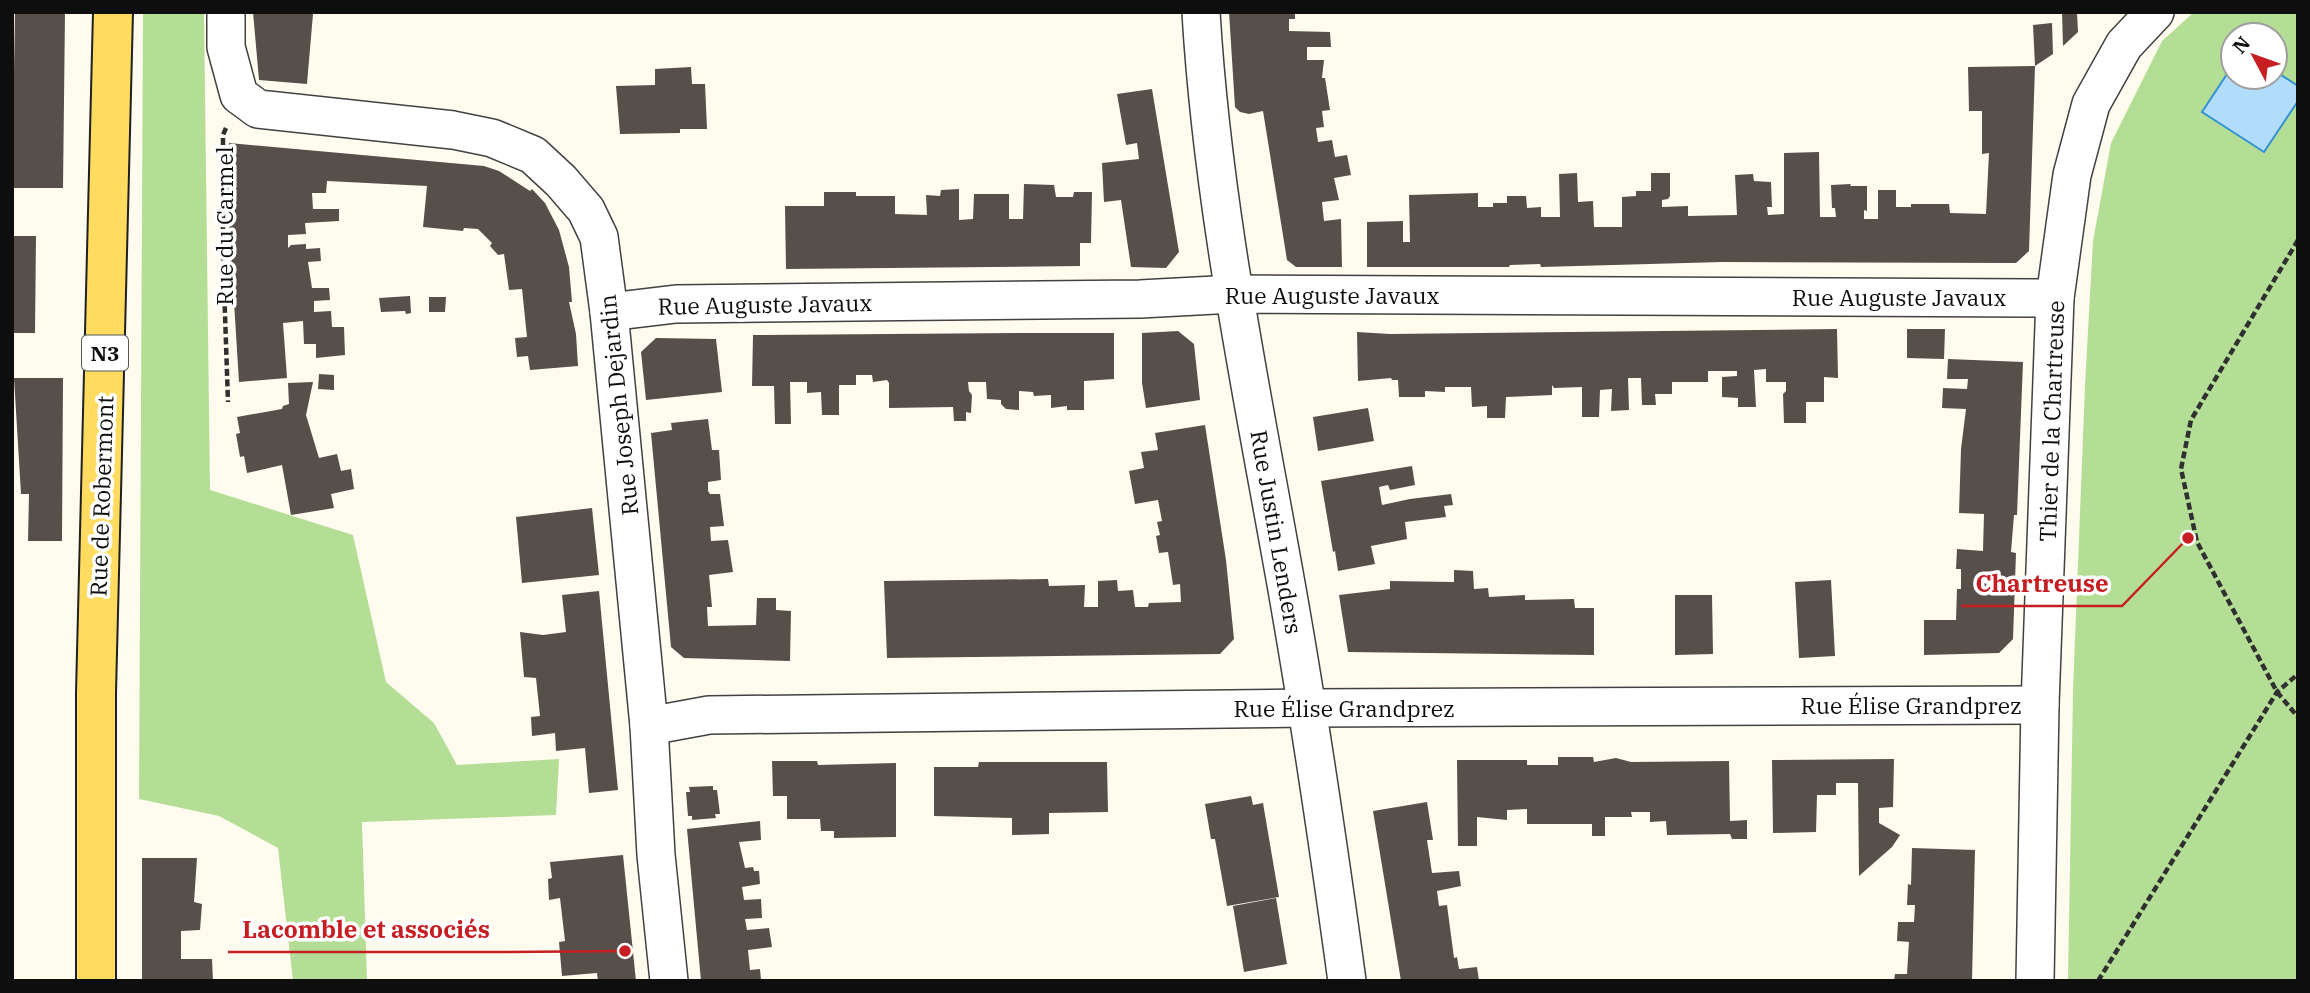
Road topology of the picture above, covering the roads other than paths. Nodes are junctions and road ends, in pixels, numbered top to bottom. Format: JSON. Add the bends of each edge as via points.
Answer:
{"nodes":[{"id":1,"x":113,"y":12,"type":"edge"},
{"id":2,"x":226,"y":12,"type":"edge"},
{"id":3,"x":1201,"y":12,"type":"edge"},
{"id":4,"x":2155,"y":12,"type":"edge"},
{"id":5,"x":1234,"y":294,"type":"junction"},
{"id":6,"x":2054,"y":298,"type":"junction"},
{"id":7,"x":609,"y":312,"type":"junction"},
{"id":8,"x":2040,"y":705,"type":"junction"},
{"id":9,"x":1309,"y":708,"type":"junction"},
{"id":10,"x":649,"y":726,"type":"junction"},
{"id":11,"x":96,"y":981,"type":"edge"},
{"id":12,"x":669,"y":981,"type":"edge"},
{"id":13,"x":1347,"y":981,"type":"edge"},
{"id":14,"x":2035,"y":981,"type":"edge"}],
"edges":[{"from":1,"to":11,"type":"main road","name":"Rue de Robermont","number":"N3","via":[[96,693]]},
{"from":2,"to":7,"type":"street","name":"Rue Joseph Dejardin","via":[[226,47],[239,95],[258,109],[453,130],[492,138],[533,155],[586,210],[599,237]]},
{"from":3,"to":5,"type":"street","name":"Rue Justin Lenders"},
{"from":4,"to":6,"type":"street","name":"Thier de la Chartreuse","via":[[2124,46],[2091,104],[2072,175]]},
{"from":5,"to":6,"type":"street","name":"Rue Auguste Javaux"},
{"from":5,"to":7,"type":"street","name":"Rue Auguste Javaux","via":[[676,304]]},
{"from":5,"to":9,"type":"street","name":"Rue Justin Lenders"},
{"from":6,"to":8,"type":"street","name":"Thier de la Chartreuse"},
{"from":7,"to":10,"type":"street","name":"Rue Joseph Dejardin"},
{"from":8,"to":9,"type":"street","name":"Rue Élise Grandprez"},
{"from":8,"to":14,"type":"street","name":"Thier de la Chartreuse"},
{"from":9,"to":10,"type":"street","name":"Rue Élise Grandprez","via":[[709,715]]},
{"from":9,"to":13,"type":"street","name":"Rue Justin Lenders"},
{"from":10,"to":12,"type":"street","name":"Rue Joseph Dejardin"}]}
